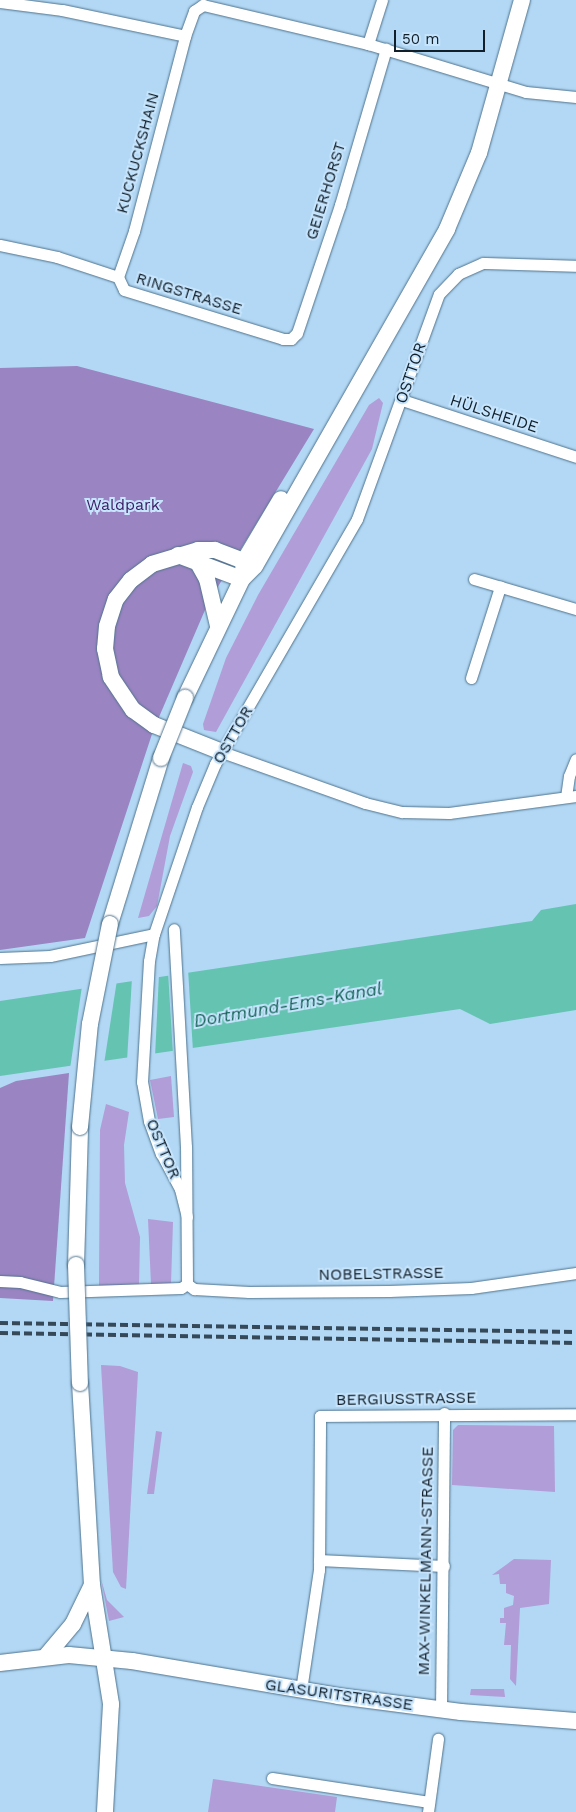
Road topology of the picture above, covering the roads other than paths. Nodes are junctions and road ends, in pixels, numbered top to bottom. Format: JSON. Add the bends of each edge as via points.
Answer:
{"nodes":[{"id":1,"x":382,"y":0,"type":"edge"},
{"id":2,"x":522,"y":0,"type":"edge"},
{"id":3,"x":0,"y":2,"type":"edge"},
{"id":4,"x":186,"y":36,"type":"junction"},
{"id":5,"x":368,"y":44,"type":"junction"},
{"id":6,"x":386,"y":49,"type":"junction"},
{"id":7,"x":501,"y":84,"type":"junction"},
{"id":8,"x":576,"y":97,"type":"edge"},
{"id":9,"x":0,"y":245,"type":"edge"},
{"id":10,"x":576,"y":266,"type":"edge"},
{"id":11,"x":118,"y":277,"type":"junction"},
{"id":12,"x":291,"y":339,"type":"joint"},
{"id":13,"x":365,"y":370,"type":"junction"},
{"id":14,"x":402,"y":400,"type":"junction"},
{"id":15,"x":576,"y":457,"type":"edge"},
{"id":16,"x":178,"y":555,"type":"junction"},
{"id":17,"x":244,"y":561,"type":"junction"},
{"id":18,"x":197,"y":562,"type":"junction"},
{"id":19,"x":242,"y":579,"type":"junction"},
{"id":20,"x":474,"y":579,"type":"dead end"},
{"id":21,"x":500,"y":587,"type":"junction"},
{"id":22,"x":576,"y":609,"type":"edge"},
{"id":23,"x":218,"y":626,"type":"junction"},
{"id":24,"x":471,"y":678,"type":"dead end"},
{"id":25,"x":222,"y":752,"type":"junction"},
{"id":26,"x":576,"y":759,"type":"edge"},
{"id":27,"x":571,"y":797,"type":"edge"},
{"id":28,"x":174,"y":930,"type":"dead end"},
{"id":29,"x":154,"y":934,"type":"junction"},
{"id":30,"x":0,"y":958,"type":"edge"},
{"id":31,"x":187,"y":1217,"type":"junction"},
{"id":32,"x":576,"y":1273,"type":"edge"},
{"id":33,"x":0,"y":1281,"type":"edge"},
{"id":34,"x":187,"y":1284,"type":"junction"},
{"id":35,"x":444,"y":1413,"type":"junction"},
{"id":36,"x":576,"y":1414,"type":"edge"},
{"id":37,"x":319,"y":1562,"type":"junction"},
{"id":38,"x":444,"y":1566,"type":"junction"},
{"id":39,"x":92,"y":1585,"type":"junction"},
{"id":40,"x":47,"y":1655,"type":"junction"},
{"id":41,"x":104,"y":1658,"type":"junction"},
{"id":42,"x":0,"y":1663,"type":"edge"},
{"id":43,"x":301,"y":1690,"type":"junction"},
{"id":44,"x":441,"y":1709,"type":"junction"},
{"id":45,"x":576,"y":1721,"type":"edge"},
{"id":46,"x":438,"y":1739,"type":"dead end"},
{"id":47,"x":272,"y":1778,"type":"dead end"},
{"id":48,"x":428,"y":1807,"type":"edge"},
{"id":49,"x":105,"y":1812,"type":"edge"}],
"edges":[{"from":1,"to":5,"type":"street"},
{"from":2,"to":7,"type":"main road","name":"OSTTOR"},
{"from":3,"to":4,"type":"street","via":[[62,10]]},
{"from":4,"to":5,"type":"street","via":[[194,11],[203,5]]},
{"from":4,"to":11,"type":"street","name":"KUCKUCKSHAIN","via":[[134,231]]},
{"from":5,"to":6,"type":"street"},
{"from":6,"to":7,"type":"street"},
{"from":6,"to":12,"type":"street","name":"GEIERHORST","via":[[340,205],[297,333]]},
{"from":7,"to":8,"type":"street","via":[[526,92]]},
{"from":7,"to":13,"type":"main road","name":"OSTTOR","via":[[479,153],[447,229]]},
{"from":9,"to":11,"type":"street","name":"RINGSTRASSE"},
{"from":10,"to":14,"type":"street","name":"OSTTOR","via":[[492,261],[474,265],[451,280],[439,294]]},
{"from":11,"to":12,"type":"street","name":"RINGSTRASSE","via":[[124,290]]},
{"from":13,"to":17,"type":"main road","name":"OSTTOR","via":[[337,408]]},
{"from":13,"to":19,"type":"main road","name":"OSTTOR","via":[[255,566]]},
{"from":14,"to":15,"type":"street","name":"HÜLSHEIDE"},
{"from":14,"to":25,"type":"street","name":"OSTTOR","via":[[367,498],[346,542]]},
{"from":16,"to":17,"type":"main road","via":[[215,550]]},
{"from":16,"to":18,"type":"main road"},
{"from":16,"to":25,"type":"main road","via":[[152,564],[116,599],[107,626],[105,650],[111,677],[124,700],[147,720]]},
{"from":17,"to":19,"type":"main road","name":"OSTTOR"},
{"from":18,"to":19,"type":"main road"},
{"from":18,"to":23,"type":"main road","via":[[207,579]]},
{"from":19,"to":23,"type":"main road","name":"OSTTOR"},
{"from":20,"to":21,"type":"street"},
{"from":21,"to":22,"type":"street"},
{"from":21,"to":24,"type":"street"},
{"from":23,"to":39,"type":"main road","name":"OSTTOR","bridge":true,"via":[[161,758],[110,924],[90,1024],[80,1127],[76,1265]]},
{"from":25,"to":27,"type":"street","via":[[365,803],[402,812],[449,813]]},
{"from":25,"to":29,"type":"street","name":"OSTTOR","via":[[197,806]]},
{"from":26,"to":27,"type":"street","via":[[569,776]]},
{"from":28,"to":31,"type":"street","name":"OSTTOR"},
{"from":29,"to":30,"type":"street","via":[[50,956]]},
{"from":29,"to":31,"type":"street","name":"OSTTOR","via":[[148,961],[143,1094],[161,1154],[180,1189]]},
{"from":31,"to":34,"type":"street","name":"OSTTOR"},
{"from":32,"to":34,"type":"street","name":"NOBELSTRASSE","via":[[471,1288],[416,1290],[249,1292],[194,1289]]},
{"from":33,"to":34,"type":"street","via":[[20,1282],[60,1292],[181,1288]]},
{"from":35,"to":36,"type":"street","name":"BERGIUSSTRASSE"},
{"from":35,"to":37,"type":"street","name":"BERGIUSSTRASSE","via":[[320,1416]]},
{"from":35,"to":38,"type":"street","name":"MAX-WINKELMANN-STRASSE"},
{"from":37,"to":38,"type":"street"},
{"from":37,"to":43,"type":"street","name":"BERGIUSSTRASSE"},
{"from":38,"to":44,"type":"street","name":"MAX-WINKELMANN-STRASSE"},
{"from":39,"to":40,"type":"main road","name":"OSTTOR","via":[[73,1624]]},
{"from":39,"to":41,"type":"main road","name":"OSTTOR"},
{"from":40,"to":41,"type":"main road","name":"GLASURITSTRASSE"},
{"from":40,"to":42,"type":"main road","name":"GLASURITSTRASSE"},
{"from":41,"to":43,"type":"main road","name":"GLASURITSTRASSE","via":[[152,1662]]},
{"from":41,"to":49,"type":"main road","name":"OSTTOR","via":[[111,1704]]},
{"from":43,"to":44,"type":"main road","name":"GLASURITSTRASSE"},
{"from":44,"to":45,"type":"main road","name":"GLASURITSTRASSE"},
{"from":46,"to":48,"type":"street"},
{"from":47,"to":48,"type":"street"}]}
